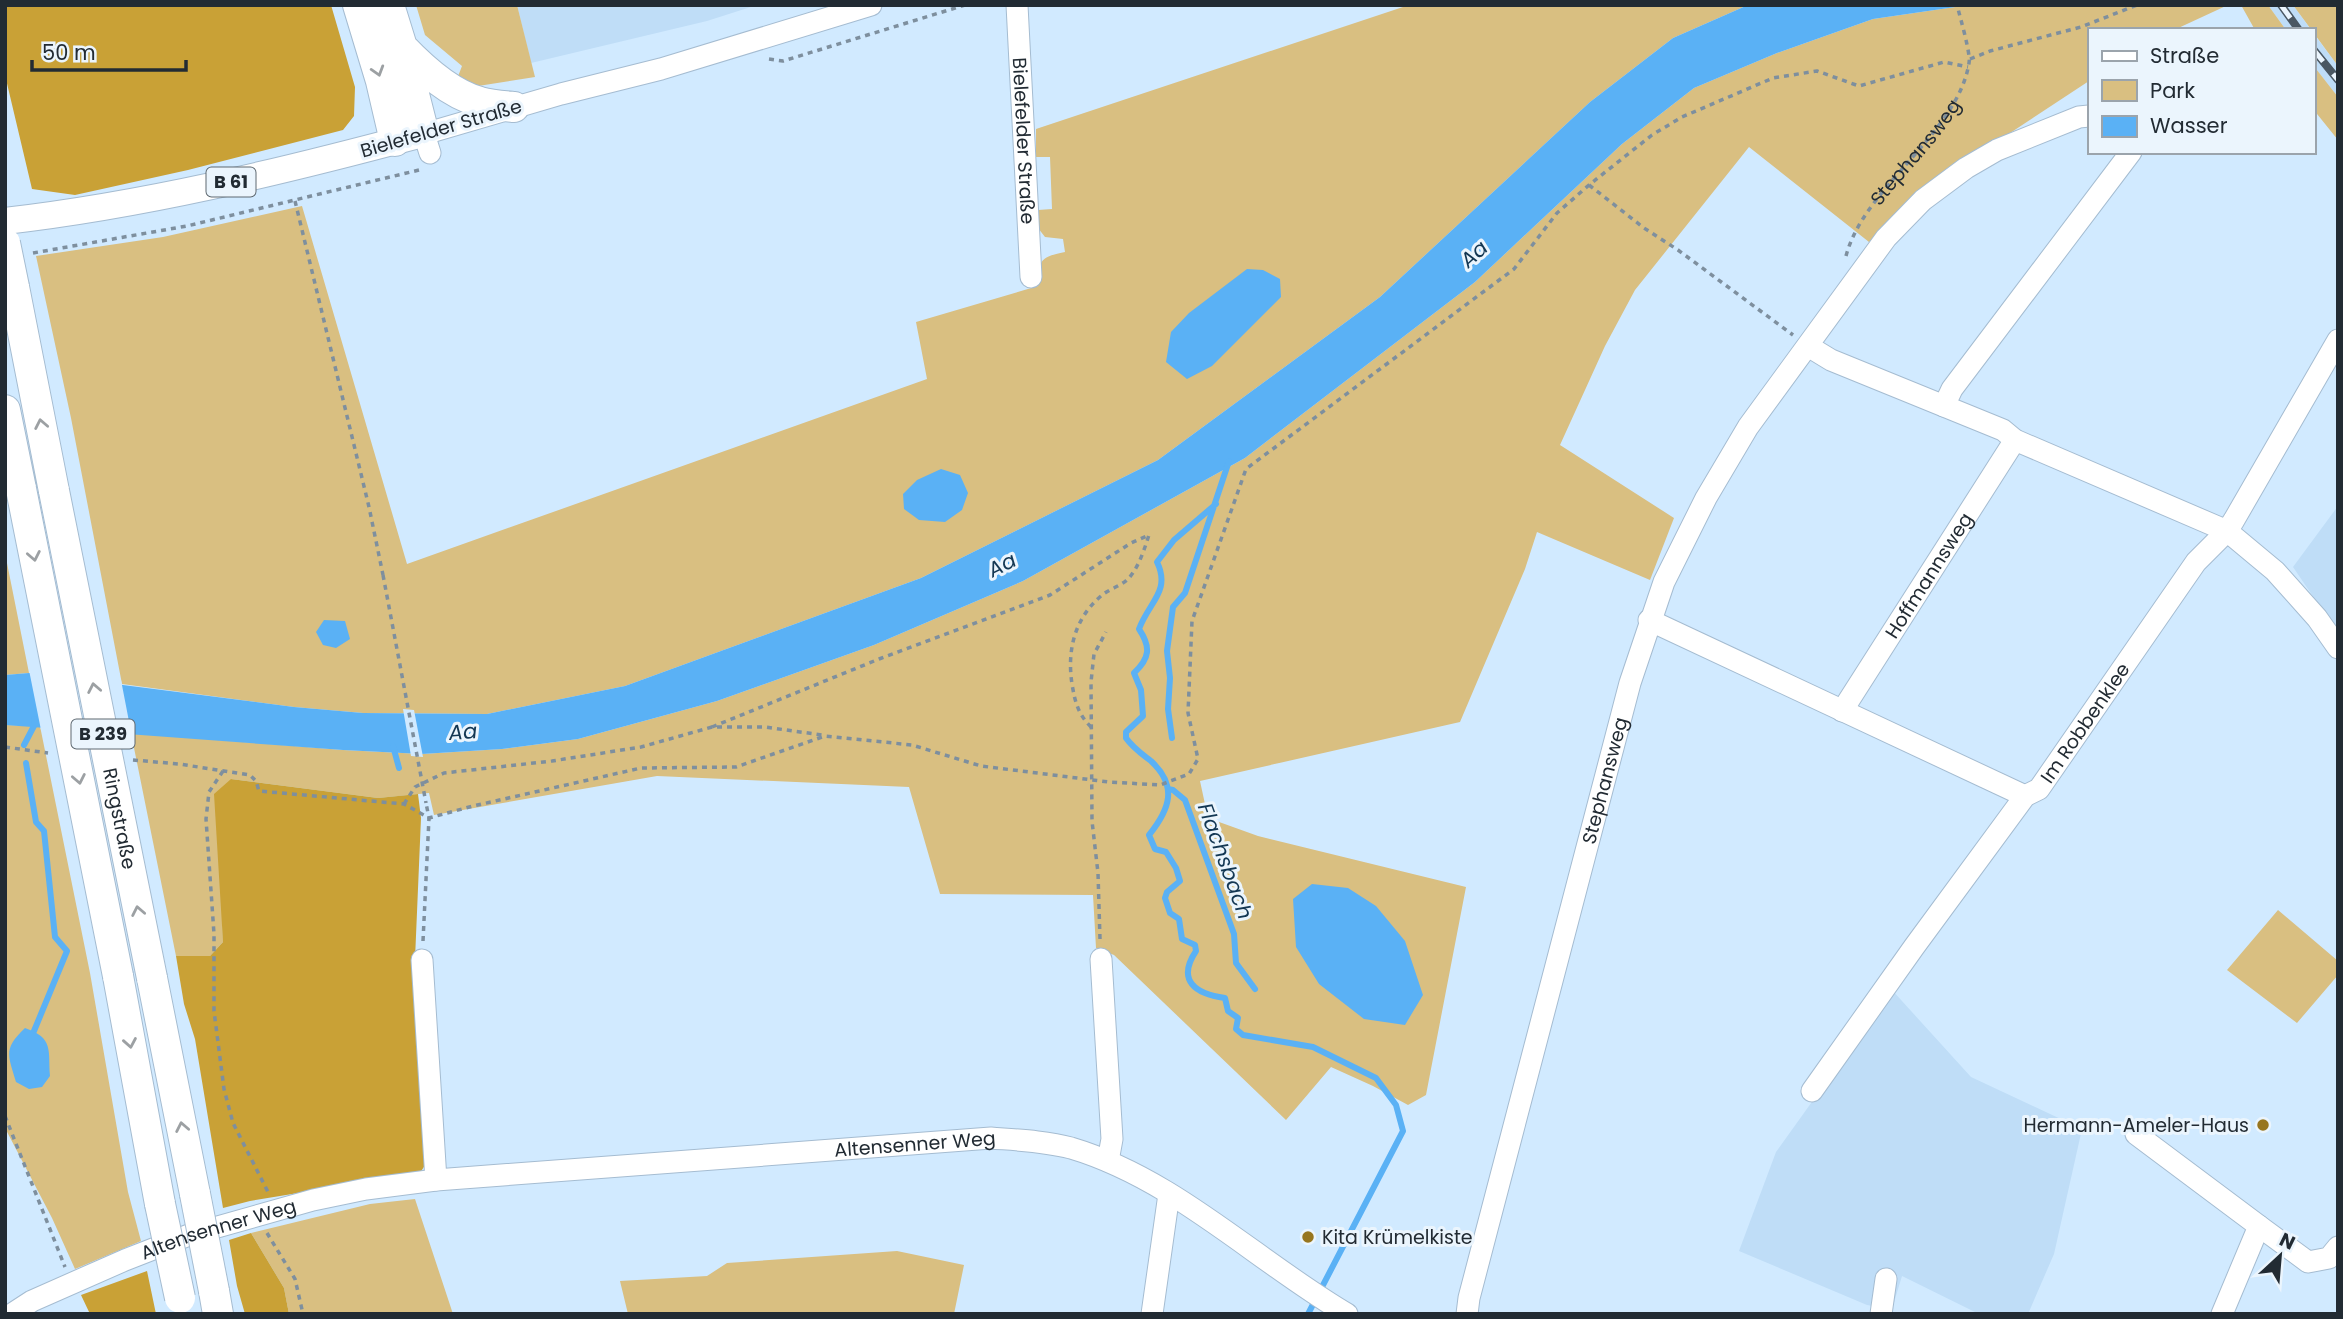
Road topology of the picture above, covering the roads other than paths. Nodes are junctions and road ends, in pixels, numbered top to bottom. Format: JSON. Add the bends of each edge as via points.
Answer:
{"nodes":[{"id":1,"x":358,"y":5,"type":"edge"},
{"id":2,"x":389,"y":5,"type":"edge"},
{"id":3,"x":871,"y":5,"type":"edge"},
{"id":4,"x":1017,"y":5,"type":"edge"},
{"id":5,"x":402,"y":47,"type":"junction"},
{"id":6,"x":514,"y":107,"type":"junction"},
{"id":7,"x":2088,"y":116,"type":"edge"},
{"id":8,"x":416,"y":143,"type":"junction"},
{"id":9,"x":2129,"y":154,"type":"edge"},
{"id":10,"x":5,"y":221,"type":"edge"},
{"id":11,"x":18,"y":248,"type":"edge"},
{"id":12,"x":1031,"y":277,"type":"dead end"},
{"id":13,"x":2338,"y":340,"type":"edge"},
{"id":14,"x":1808,"y":346,"type":"junction"},
{"id":15,"x":1944,"y":406,"type":"junction"},
{"id":16,"x":5,"y":410,"type":"edge"},
{"id":17,"x":2015,"y":440,"type":"junction"},
{"id":18,"x":2227,"y":531,"type":"junction"},
{"id":19,"x":1649,"y":620,"type":"junction"},
{"id":20,"x":2338,"y":648,"type":"edge"},
{"id":21,"x":1842,"y":711,"type":"junction"},
{"id":22,"x":2025,"y":796,"type":"junction"},
{"id":23,"x":1101,"y":959,"type":"road end"},
{"id":24,"x":422,"y":960,"type":"road end"},
{"id":25,"x":1812,"y":1091,"type":"dead end"},
{"id":26,"x":2136,"y":1134,"type":"dead end"},
{"id":27,"x":1108,"y":1161,"type":"junction"},
{"id":28,"x":436,"y":1180,"type":"junction"},
{"id":29,"x":1168,"y":1194,"type":"junction"},
{"id":30,"x":2259,"y":1226,"type":"junction"},
{"id":31,"x":2338,"y":1247,"type":"edge"},
{"id":32,"x":1886,"y":1279,"type":"dead end"},
{"id":33,"x":216,"y":1303,"type":"edge"},
{"id":34,"x":182,"y":1306,"type":"edge"},
{"id":35,"x":12,"y":1314,"type":"edge"},
{"id":36,"x":1152,"y":1314,"type":"edge"},
{"id":37,"x":1347,"y":1314,"type":"edge"},
{"id":38,"x":1467,"y":1314,"type":"edge"},
{"id":39,"x":1881,"y":1314,"type":"edge"},
{"id":40,"x":2222,"y":1314,"type":"edge"}],
"edges":[{"from":1,"to":8,"type":"highway","one_way":true,"via":[[381,81]]},
{"from":2,"to":5,"type":"highway"},
{"from":3,"to":6,"type":"street","name":"Bielefelder Straße","via":[[661,69]]},
{"from":4,"to":12,"type":"street","name":"Bielefelder Straße"},
{"from":5,"to":6,"type":"highway","via":[[423,68],[479,102]]},
{"from":5,"to":8,"type":"highway"},
{"from":6,"to":8,"type":"street","name":"Bielefelder Straße"},
{"from":7,"to":14,"type":"street","name":"Stephansweg","via":[[1997,150],[1923,200],[1886,238]]},
{"from":8,"to":10,"type":"main road","name":"Bielefelder Straße","number":"B 61","via":[[155,198]]},
{"from":9,"to":15,"type":"street","via":[[1952,389]]},
{"from":33,"to":11,"type":"highway","name":"Ringstraße","number":"B 239","one_way":true,"bridge":true,"via":[[14,287]]},
{"from":13,"to":18,"type":"street","name":"Im Robbenklee"},
{"from":14,"to":15,"type":"street","via":[[1831,360]]},
{"from":14,"to":19,"type":"street","name":"Stephansweg","via":[[1748,427],[1706,498]]},
{"from":15,"to":17,"type":"street","via":[[2003,430]]},
{"from":16,"to":34,"type":"highway","name":"Ringstraße","number":"B 239","one_way":true,"bridge":true},
{"from":17,"to":18,"type":"street"},
{"from":17,"to":21,"type":"street","name":"Hoffmannsweg"},
{"from":18,"to":20,"type":"street","via":[[2275,571]]},
{"from":18,"to":22,"type":"street","name":"Im Robbenklee","via":[[2196,562],[2039,789]]},
{"from":19,"to":21,"type":"street"},
{"from":19,"to":38,"type":"street","name":"Stephansweg"},
{"from":21,"to":22,"type":"street"},
{"from":22,"to":25,"type":"street","name":"Im Robbenklee"},
{"from":23,"to":27,"type":"street","via":[[1112,1139]]},
{"from":24,"to":28,"type":"street"},
{"from":26,"to":30,"type":"street"},
{"from":27,"to":28,"type":"street","name":"Altensenner Weg","via":[[1069,1148],[991,1138]]},
{"from":27,"to":29,"type":"street","name":"Altensenner Weg"},
{"from":28,"to":35,"type":"street","name":"Altensenner Weg","via":[[366,1189],[189,1235],[32,1301]]},
{"from":29,"to":36,"type":"street"},
{"from":29,"to":37,"type":"street","name":"Altensenner Weg"},
{"from":30,"to":31,"type":"street","via":[[2308,1262],[2329,1258]]},
{"from":30,"to":40,"type":"street"},
{"from":32,"to":39,"type":"street"}]}
